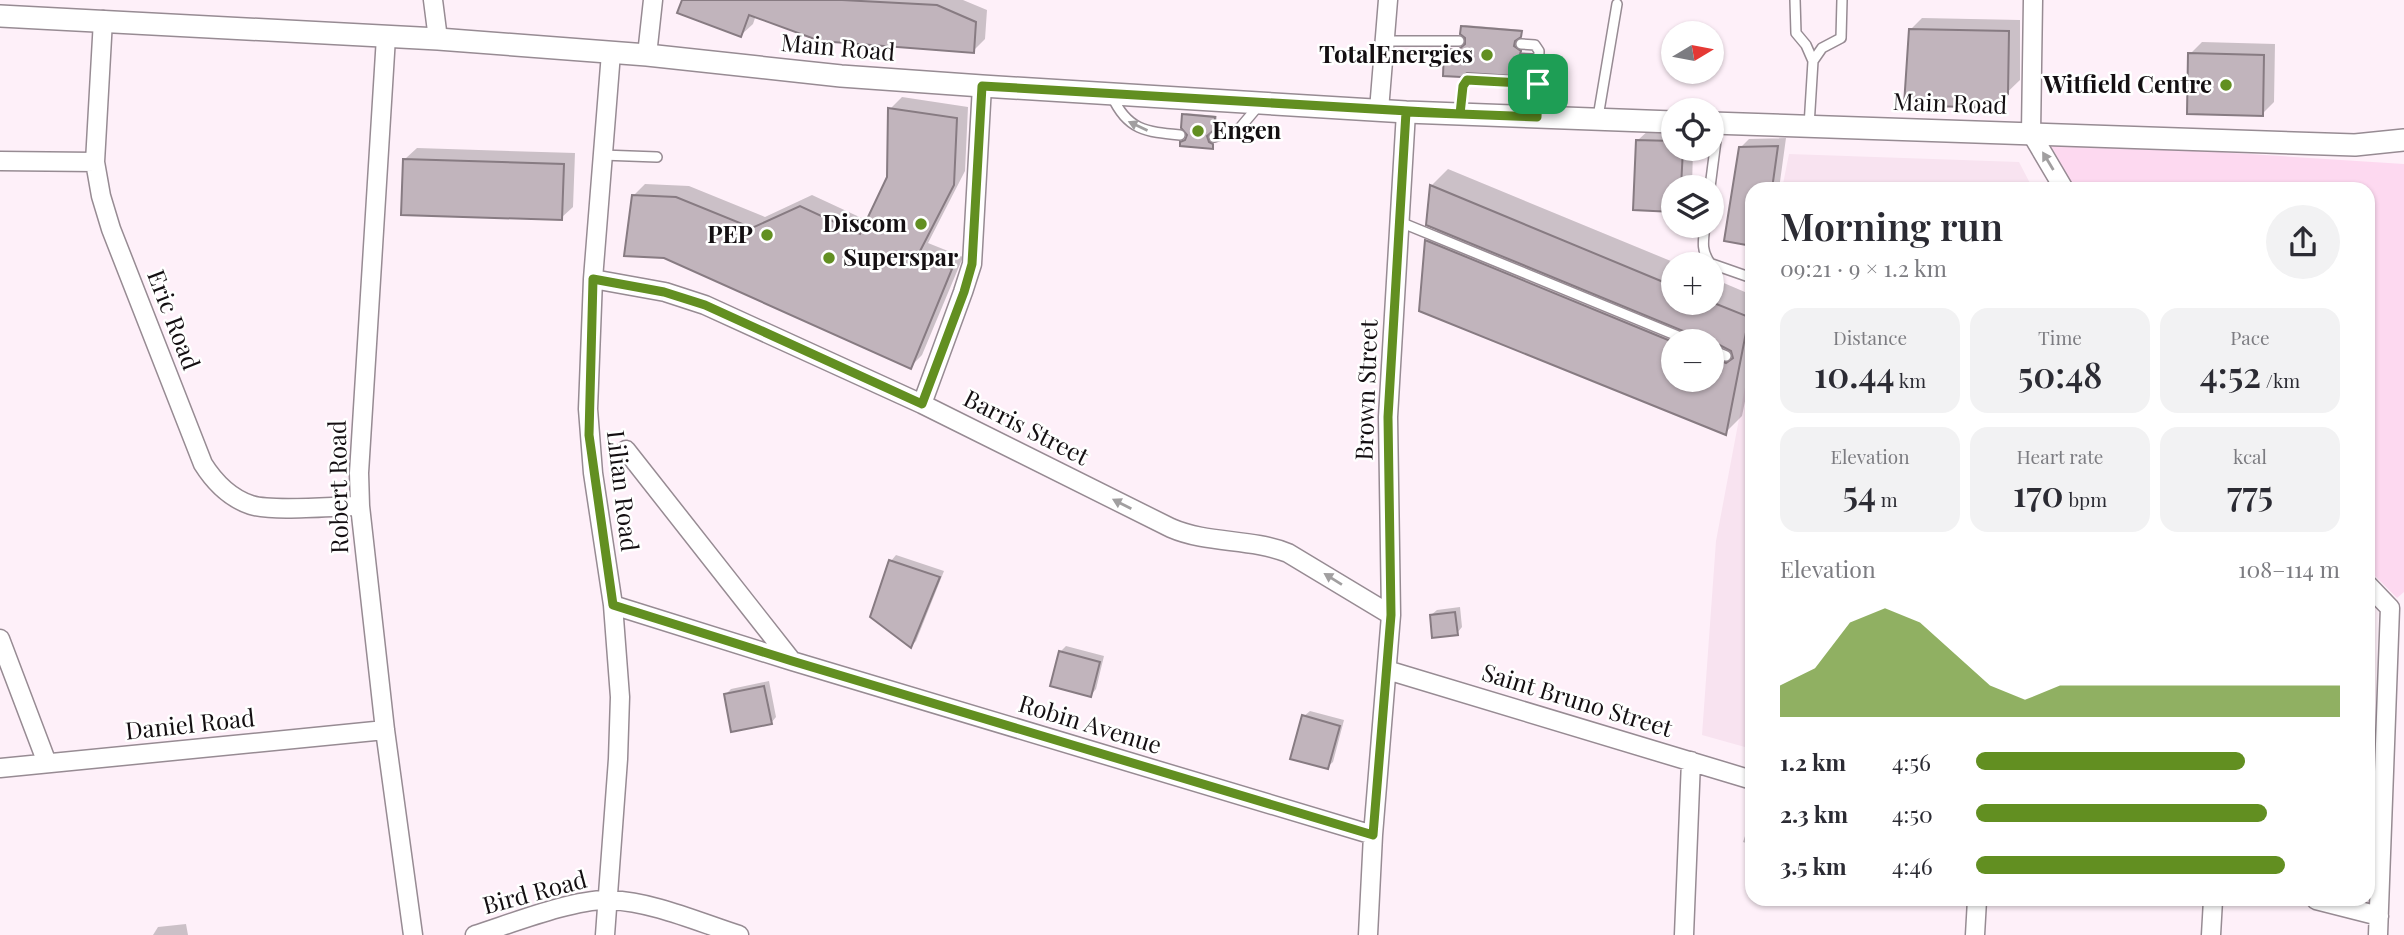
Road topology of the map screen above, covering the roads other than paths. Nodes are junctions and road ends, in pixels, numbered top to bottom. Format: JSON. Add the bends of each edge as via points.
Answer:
{"nodes":[{"id":1,"x":433,"y":0,"type":"edge"},
{"id":2,"x":653,"y":0,"type":"edge"},
{"id":3,"x":1388,"y":0,"type":"edge"},
{"id":4,"x":1795,"y":0,"type":"edge"},
{"id":5,"x":1842,"y":0,"type":"edge"},
{"id":6,"x":2033,"y":0,"type":"edge"},
{"id":7,"x":1617,"y":4,"type":"dead end"},
{"id":8,"x":5,"y":11,"type":"edge"},
{"id":9,"x":103,"y":20,"type":"junction"},
{"id":10,"x":386,"y":37,"type":"junction"},
{"id":11,"x":438,"y":39,"type":"junction"},
{"id":12,"x":1385,"y":41,"type":"junction"},
{"id":13,"x":1459,"y":41,"type":"dead end"},
{"id":14,"x":1521,"y":44,"type":"dead end"},
{"id":15,"x":611,"y":53,"type":"junction"},
{"id":16,"x":647,"y":55,"type":"junction"},
{"id":17,"x":1813,"y":61,"type":"junction"},
{"id":18,"x":1538,"y":84,"type":"junction"},
{"id":19,"x":982,"y":86,"type":"junction"},
{"id":20,"x":1111,"y":94,"type":"junction"},
{"id":21,"x":1261,"y":103,"type":"junction"},
{"id":22,"x":1379,"y":110,"type":"junction"},
{"id":23,"x":1406,"y":112,"type":"junction"},
{"id":24,"x":1460,"y":114,"type":"junction"},
{"id":25,"x":1537,"y":117,"type":"junction"},
{"id":26,"x":1598,"y":119,"type":"junction"},
{"id":27,"x":1661,"y":122,"type":"edge"},
{"id":28,"x":1724,"y":123,"type":"edge"},
{"id":29,"x":1809,"y":126,"type":"junction"},
{"id":30,"x":2031,"y":134,"type":"junction"},
{"id":31,"x":1180,"y":135,"type":"dead end"},
{"id":32,"x":1214,"y":137,"type":"dead end"},
{"id":33,"x":2404,"y":141,"type":"edge"},
{"id":34,"x":2356,"y":145,"type":"junction"},
{"id":35,"x":2404,"y":154,"type":"edge"},
{"id":36,"x":602,"y":155,"type":"junction"},
{"id":37,"x":657,"y":157,"type":"dead end"},
{"id":38,"x":0,"y":161,"type":"edge"},
{"id":39,"x":95,"y":162,"type":"junction"},
{"id":40,"x":2060,"y":182,"type":"edge"},
{"id":41,"x":1400,"y":222,"type":"junction"},
{"id":42,"x":1724,"y":268,"type":"edge"},
{"id":43,"x":1745,"y":276,"type":"edge"},
{"id":44,"x":593,"y":279,"type":"junction"},
{"id":45,"x":1661,"y":329,"type":"edge"},
{"id":46,"x":922,"y":404,"type":"junction"},
{"id":47,"x":626,"y":450,"type":"dead end"},
{"id":48,"x":360,"y":506,"type":"junction"},
{"id":49,"x":2375,"y":590,"type":"edge"},
{"id":50,"x":2397,"y":604,"type":"edge"},
{"id":51,"x":613,"y":605,"type":"junction"},
{"id":52,"x":1391,"y":615,"type":"junction"},
{"id":53,"x":0,"y":639,"type":"edge"},
{"id":54,"x":792,"y":661,"type":"junction"},
{"id":55,"x":1387,"y":670,"type":"junction"},
{"id":56,"x":385,"y":730,"type":"junction"},
{"id":57,"x":1691,"y":761,"type":"junction"},
{"id":58,"x":47,"y":763,"type":"junction"},
{"id":59,"x":0,"y":768,"type":"edge"},
{"id":60,"x":1745,"y":777,"type":"edge"},
{"id":61,"x":1373,"y":835,"type":"junction"},
{"id":62,"x":608,"y":899,"type":"junction"},
{"id":63,"x":1977,"y":906,"type":"edge"},
{"id":64,"x":2213,"y":906,"type":"edge"},
{"id":65,"x":2340,"y":906,"type":"edge"},
{"id":66,"x":2379,"y":916,"type":"junction"},
{"id":67,"x":413,"y":935,"type":"edge"},
{"id":68,"x":475,"y":935,"type":"edge"},
{"id":69,"x":605,"y":935,"type":"edge"},
{"id":70,"x":739,"y":935,"type":"edge"},
{"id":71,"x":1368,"y":935,"type":"edge"},
{"id":72,"x":1684,"y":935,"type":"edge"},
{"id":73,"x":1975,"y":935,"type":"edge"},
{"id":74,"x":2211,"y":935,"type":"edge"},
{"id":75,"x":2378,"y":935,"type":"edge"}],
"edges":[{"from":1,"to":11,"type":"street"},
{"from":2,"to":16,"type":"street"},
{"from":3,"to":12,"type":"street"},
{"from":4,"to":17,"type":"lane","via":[[1796,33]]},
{"from":5,"to":17,"type":"lane","via":[[1841,38],[1822,48]]},
{"from":6,"to":30,"type":"street"},
{"from":7,"to":26,"type":"lane"},
{"from":8,"to":9,"type":"street","name":"Main Road"},
{"from":9,"to":10,"type":"street","name":"Main Road"},
{"from":9,"to":39,"type":"street","name":"Eric Road"},
{"from":10,"to":11,"type":"street","name":"Main Road"},
{"from":10,"to":48,"type":"street","name":"Robert Road"},
{"from":11,"to":15,"type":"street","name":"Main Road"},
{"from":12,"to":13,"type":"lane"},
{"from":12,"to":22,"type":"street"},
{"from":14,"to":18,"type":"lane","via":[[1538,49]]},
{"from":15,"to":16,"type":"street","name":"Main Road"},
{"from":15,"to":36,"type":"street","name":"Lilian Road"},
{"from":16,"to":19,"type":"street","name":"Main Road"},
{"from":17,"to":29,"type":"lane"},
{"from":18,"to":24,"type":"lane","via":[[1467,80]]},
{"from":18,"to":25,"type":"lane"},
{"from":19,"to":20,"type":"street","name":"Main Road"},
{"from":19,"to":46,"type":"street","via":[[972,264]]},
{"from":20,"to":21,"type":"street","name":"Main Road"},
{"from":31,"to":20,"type":"lane","one_way":true,"via":[[1135,126],[1124,118]]},
{"from":21,"to":22,"type":"street","name":"Main Road"},
{"from":21,"to":32,"type":"lane","via":[[1239,129]]},
{"from":22,"to":23,"type":"street","name":"Main Road"},
{"from":23,"to":24,"type":"street","name":"Main Road"},
{"from":23,"to":41,"type":"street","name":"Brown Street"},
{"from":24,"to":25,"type":"street","name":"Main Road"},
{"from":25,"to":26,"type":"street","name":"Main Road"},
{"from":26,"to":27,"type":"street","name":"Main Road"},
{"from":28,"to":29,"type":"street","name":"Main Road"},
{"from":29,"to":30,"type":"street","name":"Main Road"},
{"from":30,"to":34,"type":"street","name":"Main Road"},
{"from":40,"to":30,"type":"street","one_way":true},
{"from":33,"to":34,"type":"street","name":"Main Road"},
{"from":34,"to":35,"type":"street","name":"Main Road"},
{"from":36,"to":37,"type":"lane"},
{"from":36,"to":44,"type":"street","name":"Lilian Road"},
{"from":38,"to":39,"type":"street"},
{"from":39,"to":48,"type":"street","name":"Eric Road","via":[[111,229],[203,464],[214,480],[224,491],[254,507]]},
{"from":41,"to":45,"type":"lane"},
{"from":41,"to":52,"type":"street","name":"Brown Street","via":[[1388,417]]},
{"from":42,"to":43,"type":"lane"},
{"from":44,"to":46,"type":"street","name":"Barris Street","via":[[705,305]]},
{"from":44,"to":51,"type":"street","name":"Lilian Road","via":[[589,435]]},
{"from":52,"to":46,"type":"street","name":"Barris Street","one_way":true,"via":[[1287,553],[1184,534]]},
{"from":47,"to":54,"type":"street"},
{"from":48,"to":56,"type":"street","name":"Robert Road"},
{"from":49,"to":50,"type":"street"},
{"from":50,"to":66,"type":"street"},
{"from":51,"to":54,"type":"street","name":"Robin Avenue"},
{"from":51,"to":62,"type":"street","name":"Lilian Road","via":[[620,697]]},
{"from":52,"to":55,"type":"street","name":"Brown Street"},
{"from":53,"to":58,"type":"street"},
{"from":54,"to":61,"type":"street","name":"Robin Avenue"},
{"from":55,"to":57,"type":"street","name":"Saint Bruno Street"},
{"from":55,"to":61,"type":"street","name":"Brown Street"},
{"from":56,"to":58,"type":"street","name":"Daniel Road"},
{"from":56,"to":67,"type":"street","name":"Robert Road"},
{"from":57,"to":60,"type":"street","name":"Saint Bruno Street"},
{"from":57,"to":72,"type":"street"},
{"from":58,"to":59,"type":"street","name":"Daniel Road"},
{"from":61,"to":71,"type":"street","name":"Brown Street"},
{"from":62,"to":68,"type":"street","name":"Bird Road"},
{"from":62,"to":69,"type":"street","name":"Lilian Road"},
{"from":62,"to":70,"type":"street"},
{"from":63,"to":73,"type":"street"},
{"from":64,"to":74,"type":"street"},
{"from":65,"to":66,"type":"street"},
{"from":66,"to":75,"type":"street"}]}
